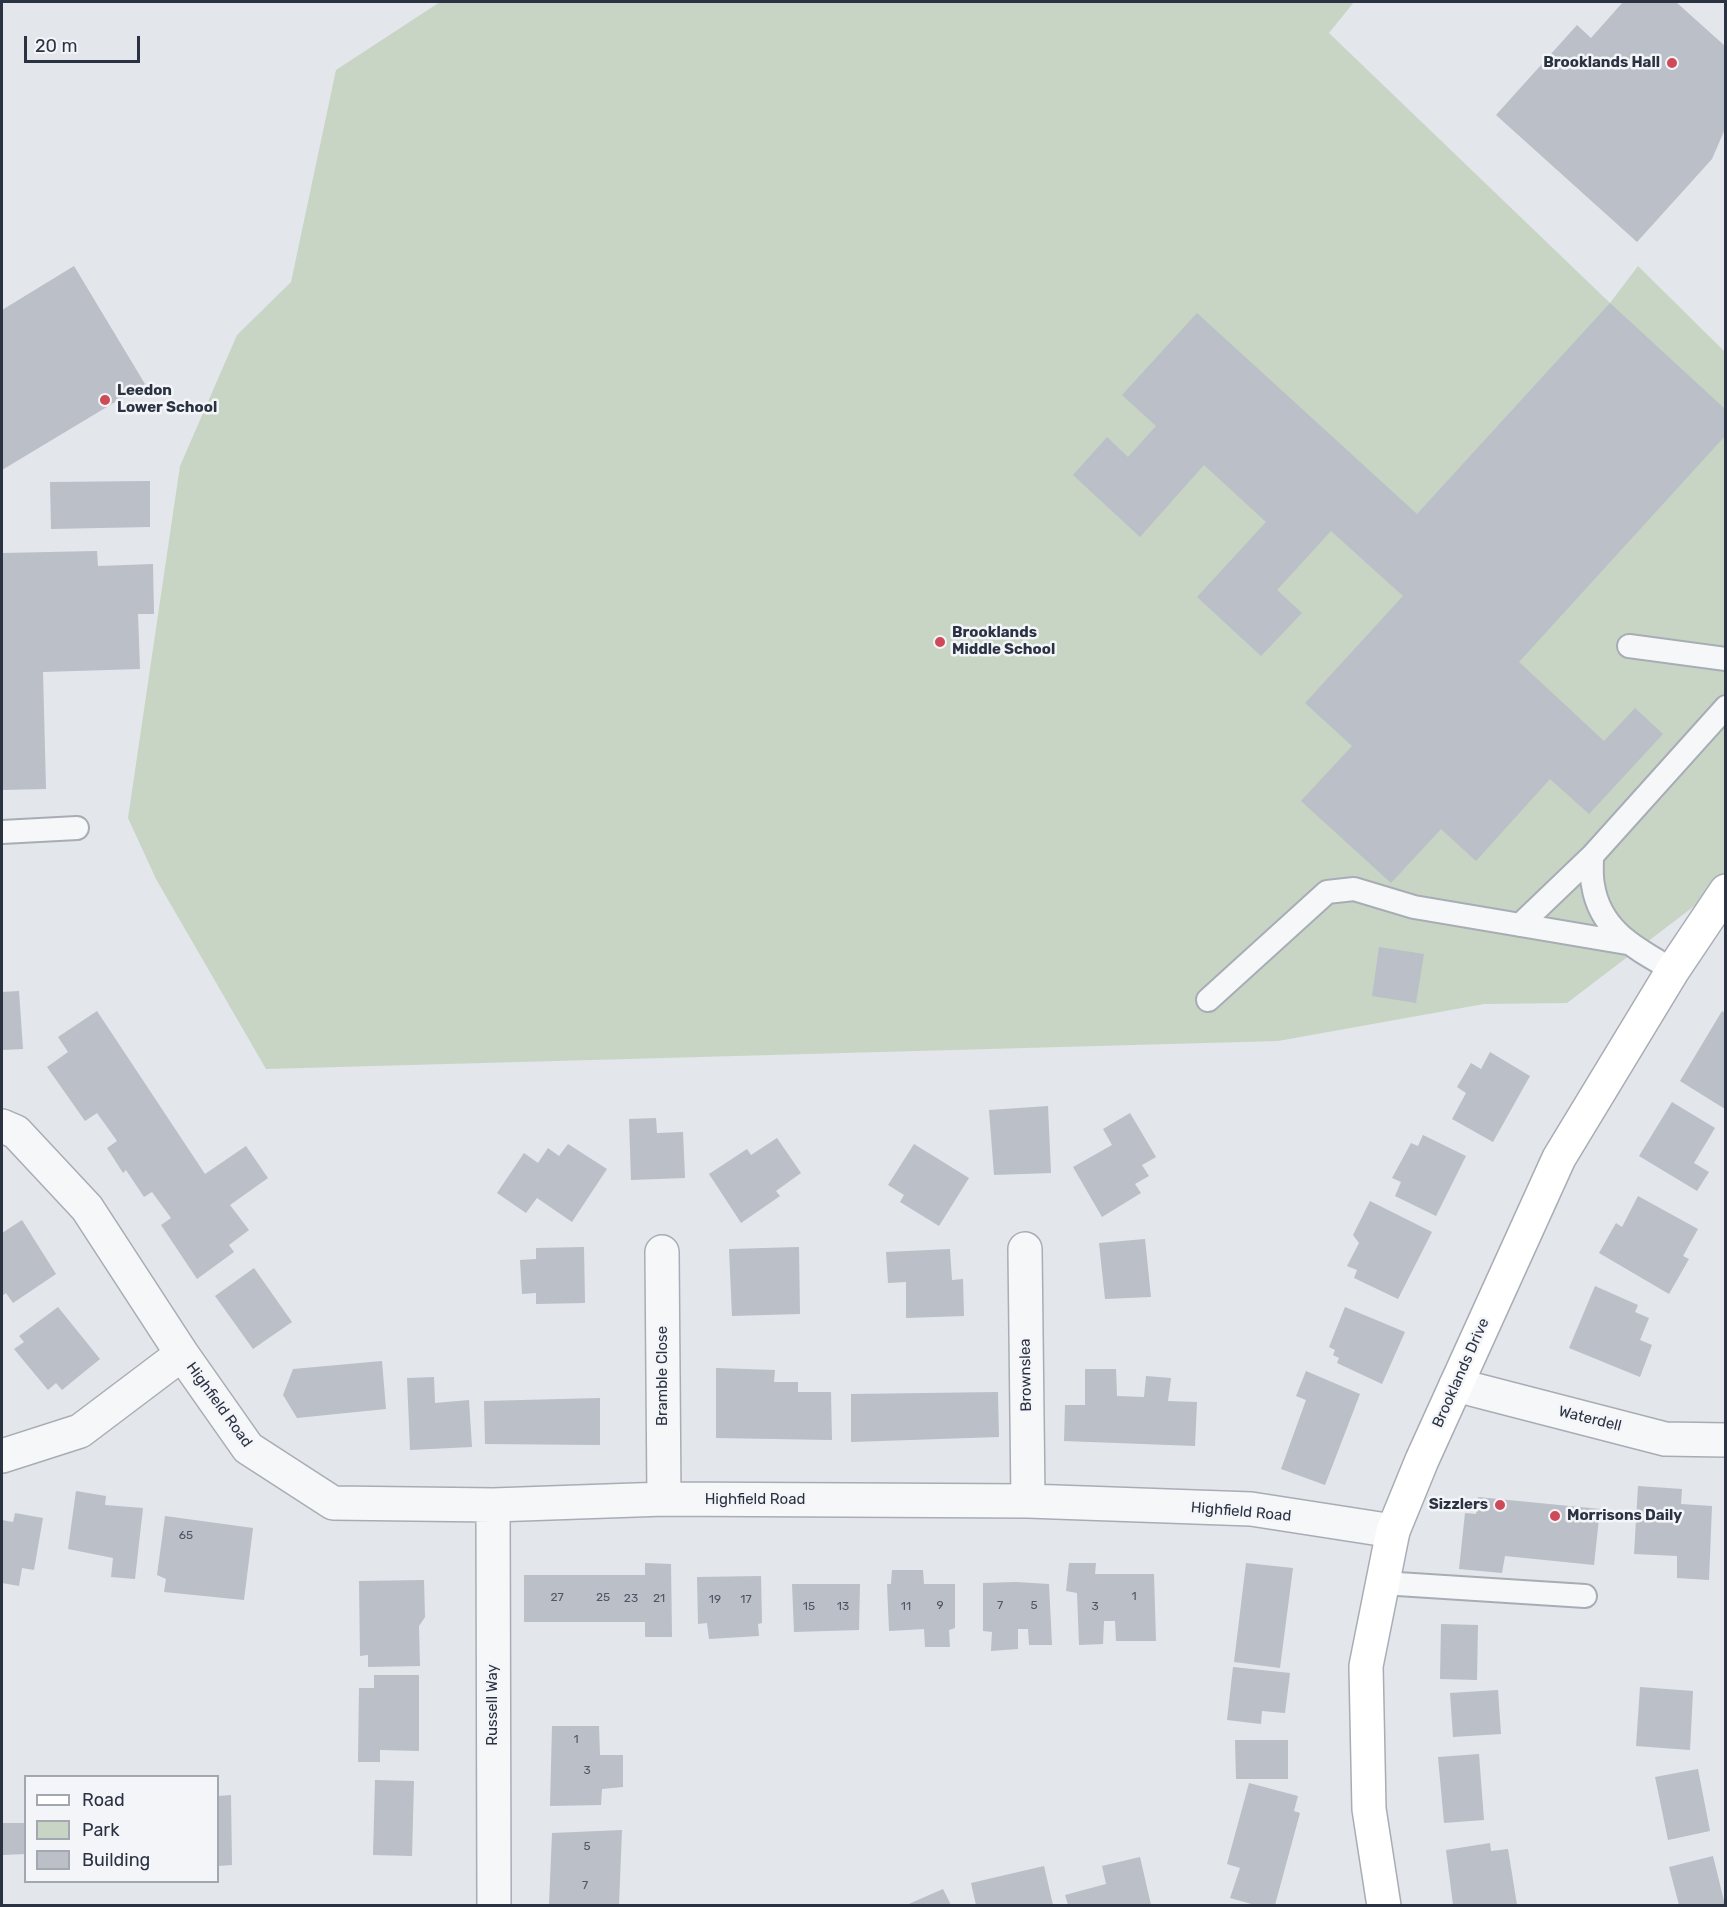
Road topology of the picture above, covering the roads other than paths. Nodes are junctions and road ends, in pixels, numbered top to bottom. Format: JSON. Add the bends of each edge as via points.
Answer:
{"nodes":[{"id":1,"x":1629,"y":646,"type":"dead end"},
{"id":2,"x":1725,"y":659,"type":"edge"},
{"id":3,"x":1725,"y":707,"type":"edge"},
{"id":4,"x":76,"y":828,"type":"dead end"},
{"id":5,"x":2,"y":832,"type":"edge"},
{"id":6,"x":1592,"y":856,"type":"junction"},
{"id":7,"x":1725,"y":891,"type":"edge"},
{"id":8,"x":1520,"y":925,"type":"junction"},
{"id":9,"x":1628,"y":943,"type":"junction"},
{"id":10,"x":1673,"y":970,"type":"junction"},
{"id":11,"x":1208,"y":1000,"type":"dead end"},
{"id":12,"x":2,"y":1126,"type":"edge"},
{"id":13,"x":1025,"y":1249,"type":"dead end"},
{"id":14,"x":662,"y":1252,"type":"dead end"},
{"id":15,"x":182,"y":1354,"type":"junction"},
{"id":16,"x":1456,"y":1384,"type":"junction"},
{"id":17,"x":1725,"y":1440,"type":"edge"},
{"id":18,"x":2,"y":1456,"type":"edge"},
{"id":19,"x":664,"y":1499,"type":"junction"},
{"id":20,"x":1028,"y":1501,"type":"junction"},
{"id":21,"x":493,"y":1505,"type":"junction"},
{"id":22,"x":1393,"y":1531,"type":"junction"},
{"id":23,"x":1382,"y":1583,"type":"junction"},
{"id":24,"x":1585,"y":1596,"type":"dead end"},
{"id":25,"x":494,"y":1905,"type":"edge"},
{"id":26,"x":1384,"y":1905,"type":"edge"}],
"edges":[{"from":1,"to":2,"type":"lane"},
{"from":3,"to":6,"type":"lane"},
{"from":4,"to":5,"type":"lane"},
{"from":6,"to":8,"type":"lane"},
{"from":6,"to":9,"type":"lane","via":[[1593,885],[1601,914]]},
{"from":7,"to":10,"type":"street","name":"Brooklands Drive"},
{"from":8,"to":9,"type":"lane"},
{"from":8,"to":11,"type":"lane","via":[[1414,907],[1354,888],[1327,892]]},
{"from":9,"to":10,"type":"lane"},
{"from":10,"to":16,"type":"street","name":"Brooklands Drive","via":[[1559,1158]]},
{"from":12,"to":15,"type":"street","name":"Highfield Road","via":[[16,1132],[87,1208]]},
{"from":13,"to":20,"type":"street","name":"Brownslea"},
{"from":14,"to":19,"type":"street","name":"Bramble Close"},
{"from":15,"to":18,"type":"street","name":"Highfield Road","via":[[80,1431]]},
{"from":15,"to":21,"type":"street","name":"Highfield Road","via":[[248,1448],[333,1503]]},
{"from":16,"to":17,"type":"street","name":"Waterdell","via":[[1665,1438]]},
{"from":16,"to":22,"type":"street","name":"Brooklands Drive"},
{"from":19,"to":20,"type":"street","name":"Highfield Road"},
{"from":19,"to":21,"type":"street","name":"Highfield Road"},
{"from":20,"to":22,"type":"street","name":"Highfield Road","via":[[1251,1509]]},
{"from":21,"to":25,"type":"street","name":"Russell Way"},
{"from":22,"to":23,"type":"street","name":"Brooklands Drive"},
{"from":23,"to":24,"type":"lane"},
{"from":23,"to":26,"type":"street","name":"Brooklands Drive","via":[[1366,1666],[1369,1809]]}]}
